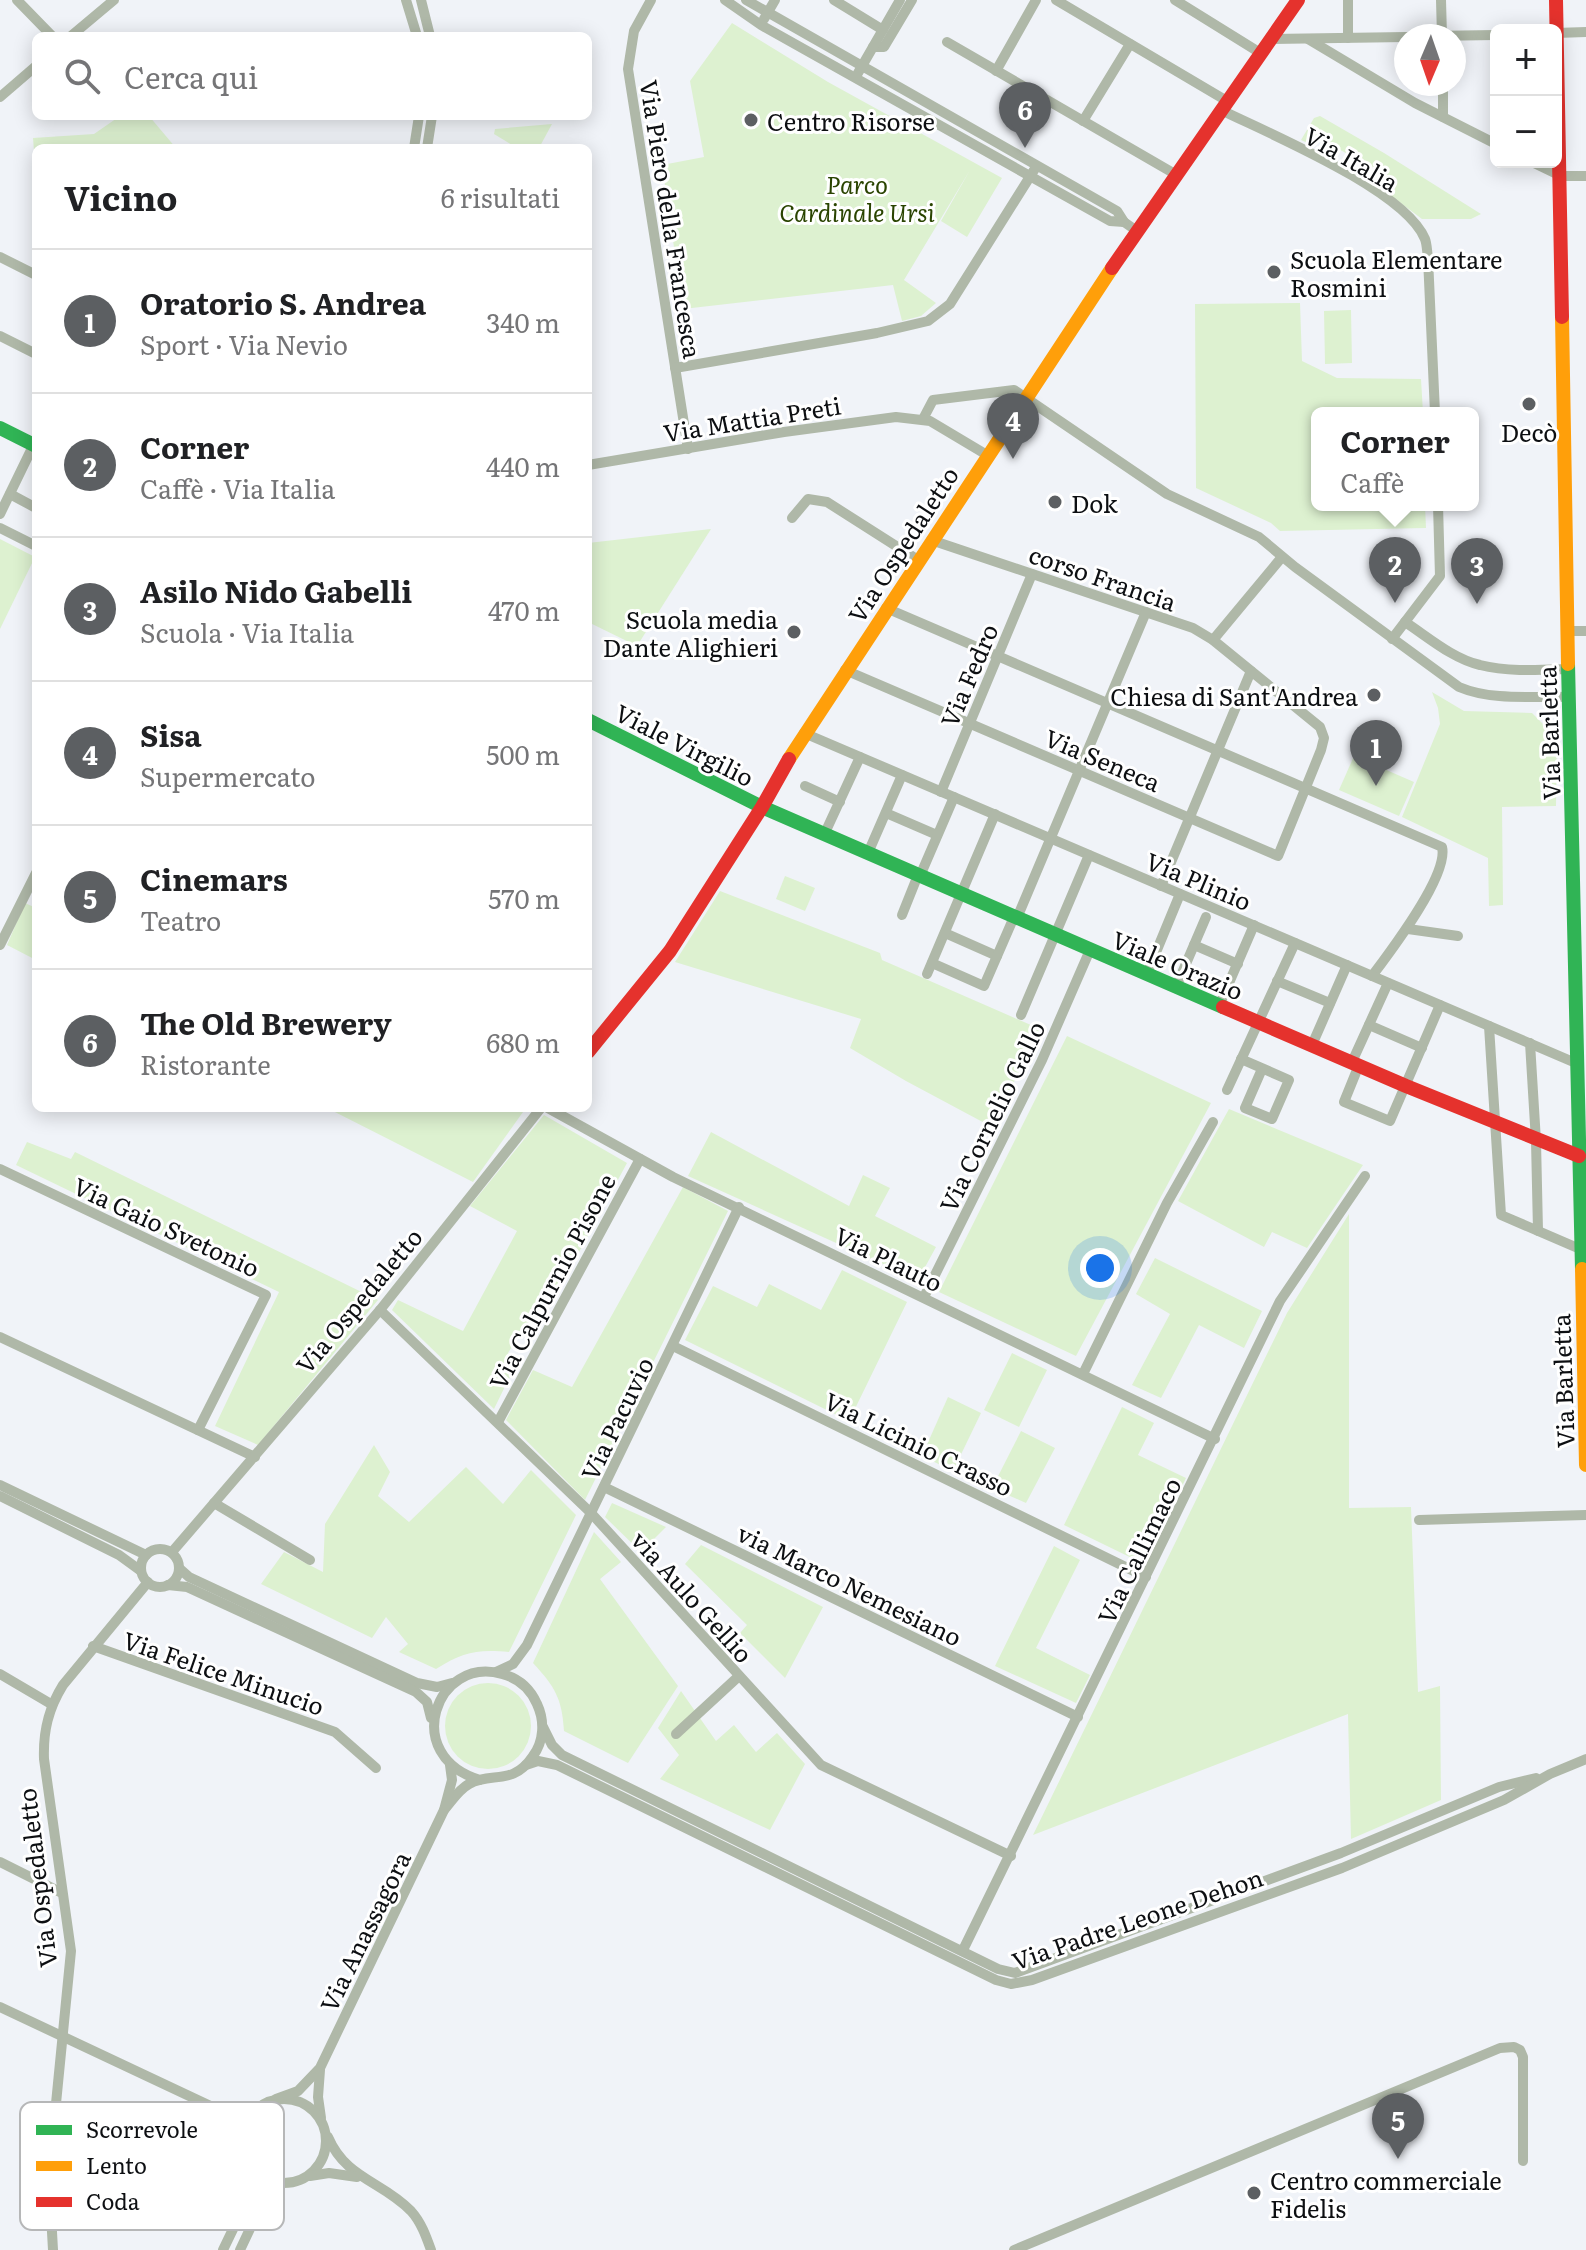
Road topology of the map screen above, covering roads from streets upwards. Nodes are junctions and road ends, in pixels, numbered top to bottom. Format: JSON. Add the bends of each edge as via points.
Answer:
{"nodes":[{"id":1,"x":17,"y":0,"type":"edge"},
{"id":2,"x":114,"y":0,"type":"edge"},
{"id":3,"x":406,"y":0,"type":"edge"},
{"id":4,"x":421,"y":0,"type":"edge"},
{"id":5,"x":651,"y":0,"type":"edge"},
{"id":6,"x":725,"y":0,"type":"edge"},
{"id":7,"x":746,"y":0,"type":"edge"},
{"id":8,"x":775,"y":0,"type":"edge"},
{"id":9,"x":834,"y":0,"type":"edge"},
{"id":10,"x":900,"y":0,"type":"edge"},
{"id":11,"x":912,"y":0,"type":"edge"},
{"id":12,"x":1036,"y":0,"type":"edge"},
{"id":13,"x":1056,"y":0,"type":"edge"},
{"id":14,"x":1175,"y":0,"type":"edge"},
{"id":15,"x":1298,"y":0,"type":"edge"},
{"id":16,"x":1348,"y":0,"type":"edge"},
{"id":17,"x":1441,"y":0,"type":"edge"},
{"id":18,"x":1556,"y":0,"type":"edge"},
{"id":19,"x":768,"y":13,"type":"junction"},
{"id":20,"x":1442,"y":24,"type":"edge"},
{"id":21,"x":1556,"y":24,"type":"edge"},
{"id":22,"x":761,"y":25,"type":"junction"},
{"id":23,"x":883,"y":30,"type":"junction"},
{"id":24,"x":48,"y":32,"type":"edge"},
{"id":25,"x":76,"y":32,"type":"edge"},
{"id":26,"x":416,"y":32,"type":"edge"},
{"id":27,"x":429,"y":32,"type":"edge"},
{"id":28,"x":1586,"y":32,"type":"edge"},
{"id":29,"x":1562,"y":33,"type":"edge"},
{"id":30,"x":1490,"y":35,"type":"edge"},
{"id":31,"x":1466,"y":36,"type":"edge"},
{"id":32,"x":1394,"y":37,"type":"edge"},
{"id":33,"x":1348,"y":38,"type":"junction"},
{"id":34,"x":1272,"y":39,"type":"junction"},
{"id":35,"x":1308,"y":39,"type":"junction"},
{"id":36,"x":947,"y":42,"type":"dead end"},
{"id":37,"x":1130,"y":44,"type":"junction"},
{"id":38,"x":873,"y":47,"type":"junction"},
{"id":39,"x":1259,"y":58,"type":"junction"},
{"id":40,"x":861,"y":67,"type":"junction"},
{"id":41,"x":32,"y":69,"type":"edge"},
{"id":42,"x":996,"y":71,"type":"junction"},
{"id":43,"x":855,"y":79,"type":"junction"},
{"id":44,"x":1443,"y":96,"type":"edge"},
{"id":45,"x":1558,"y":96,"type":"edge"},
{"id":46,"x":0,"y":97,"type":"edge"},
{"id":47,"x":1224,"y":106,"type":"junction"},
{"id":48,"x":1443,"y":117,"type":"junction"},
{"id":49,"x":418,"y":120,"type":"edge"},
{"id":50,"x":431,"y":120,"type":"edge"},
{"id":51,"x":1083,"y":121,"type":"junction"},
{"id":52,"x":1490,"y":141,"type":"edge"},
{"id":53,"x":415,"y":144,"type":"edge"},
{"id":54,"x":428,"y":144,"type":"edge"},
{"id":55,"x":1544,"y":168,"type":"edge"},
{"id":56,"x":1033,"y":172,"type":"junction"},
{"id":57,"x":1175,"y":174,"type":"junction"},
{"id":58,"x":1561,"y":176,"type":"junction"},
{"id":59,"x":1586,"y":176,"type":"edge"},
{"id":60,"x":1130,"y":226,"type":"junction"},
{"id":61,"x":0,"y":257,"type":"edge"},
{"id":62,"x":32,"y":273,"type":"edge"},
{"id":63,"x":0,"y":336,"type":"edge"},
{"id":64,"x":32,"y":352,"type":"edge"},
{"id":65,"x":675,"y":368,"type":"junction"},
{"id":66,"x":1027,"y":398,"type":"junction"},
{"id":67,"x":1435,"y":407,"type":"edge"},
{"id":68,"x":923,"y":419,"type":"junction"},
{"id":69,"x":0,"y":428,"type":"edge"},
{"id":70,"x":32,"y":444,"type":"edge"},
{"id":71,"x":688,"y":449,"type":"junction"},
{"id":72,"x":32,"y":451,"type":"edge"},
{"id":73,"x":987,"y":455,"type":"junction"},
{"id":74,"x":592,"y":464,"type":"edge"},
{"id":75,"x":10,"y":494,"type":"junction"},
{"id":76,"x":32,"y":506,"type":"edge"},
{"id":77,"x":1438,"y":511,"type":"edge"},
{"id":78,"x":0,"y":514,"type":"edge"},
{"id":79,"x":792,"y":518,"type":"dead end"},
{"id":80,"x":0,"y":528,"type":"edge"},
{"id":81,"x":931,"y":540,"type":"junction"},
{"id":82,"x":32,"y":544,"type":"edge"},
{"id":83,"x":1282,"y":557,"type":"junction"},
{"id":84,"x":918,"y":560,"type":"junction"},
{"id":85,"x":1032,"y":574,"type":"junction"},
{"id":86,"x":886,"y":608,"type":"junction"},
{"id":87,"x":1146,"y":612,"type":"junction"},
{"id":88,"x":1405,"y":622,"type":"junction"},
{"id":89,"x":1567,"y":631,"type":"junction"},
{"id":90,"x":1586,"y":631,"type":"edge"},
{"id":91,"x":1392,"y":639,"type":"junction"},
{"id":92,"x":1213,"y":640,"type":"junction"},
{"id":93,"x":997,"y":657,"type":"junction"},
{"id":94,"x":1568,"y":669,"type":"junction"},
{"id":95,"x":845,"y":670,"type":"junction"},
{"id":96,"x":1251,"y":671,"type":"junction"},
{"id":97,"x":1569,"y":697,"type":"junction"},
{"id":98,"x":1108,"y":704,"type":"junction"},
{"id":99,"x":592,"y":723,"type":"edge"},
{"id":100,"x":970,"y":723,"type":"junction"},
{"id":101,"x":804,"y":733,"type":"junction"},
{"id":102,"x":1219,"y":750,"type":"junction"},
{"id":103,"x":860,"y":757,"type":"junction"},
{"id":104,"x":1080,"y":771,"type":"junction"},
{"id":105,"x":902,"y":775,"type":"junction"},
{"id":106,"x":805,"y":786,"type":"dead end"},
{"id":107,"x":1305,"y":788,"type":"junction"},
{"id":108,"x":941,"y":792,"type":"junction"},
{"id":109,"x":954,"y":797,"type":"junction"},
{"id":110,"x":840,"y":802,"type":"junction"},
{"id":111,"x":762,"y":807,"type":"junction"},
{"id":112,"x":886,"y":813,"type":"junction"},
{"id":113,"x":995,"y":814,"type":"junction"},
{"id":114,"x":1190,"y":818,"type":"junction"},
{"id":115,"x":824,"y":835,"type":"junction"},
{"id":116,"x":937,"y":835,"type":"junction"},
{"id":117,"x":1051,"y":839,"type":"junction"},
{"id":118,"x":868,"y":853,"type":"junction"},
{"id":119,"x":1089,"y":855,"type":"junction"},
{"id":120,"x":919,"y":875,"type":"junction"},
{"id":121,"x":32,"y":881,"type":"edge"},
{"id":122,"x":1161,"y":886,"type":"junction"},
{"id":123,"x":962,"y":894,"type":"junction"},
{"id":124,"x":1180,"y":894,"type":"junction"},
{"id":125,"x":1579,"y":907,"type":"edge"},
{"id":126,"x":902,"y":915,"type":"dead end"},
{"id":127,"x":1206,"y":917,"type":"dead end"},
{"id":128,"x":1016,"y":918,"type":"junction"},
{"id":129,"x":1254,"y":925,"type":"junction"},
{"id":130,"x":1408,"y":929,"type":"junction"},
{"id":131,"x":945,"y":933,"type":"junction"},
{"id":132,"x":1055,"y":934,"type":"junction"},
{"id":133,"x":1458,"y":936,"type":"dead end"},
{"id":134,"x":1295,"y":943,"type":"junction"},
{"id":135,"x":0,"y":945,"type":"edge"},
{"id":136,"x":1194,"y":945,"type":"junction"},
{"id":137,"x":1090,"y":950,"type":"junction"},
{"id":138,"x":997,"y":956,"type":"junction"},
{"id":139,"x":932,"y":963,"type":"junction"},
{"id":140,"x":1238,"y":964,"type":"junction"},
{"id":141,"x":1347,"y":965,"type":"junction"},
{"id":142,"x":927,"y":974,"type":"dead end"},
{"id":143,"x":1147,"y":974,"type":"junction"},
{"id":144,"x":1372,"y":976,"type":"junction"},
{"id":145,"x":1277,"y":981,"type":"junction"},
{"id":146,"x":1388,"y":983,"type":"junction"},
{"id":147,"x":1176,"y":987,"type":"junction"},
{"id":148,"x":1330,"y":1003,"type":"junction"},
{"id":149,"x":1440,"y":1005,"type":"junction"},
{"id":150,"x":1219,"y":1006,"type":"junction"},
{"id":151,"x":1021,"y":1015,"type":"dead end"},
{"id":152,"x":1258,"y":1022,"type":"junction"},
{"id":153,"x":1369,"y":1025,"type":"junction"},
{"id":154,"x":1489,"y":1026,"type":"junction"},
{"id":155,"x":1530,"y":1043,"type":"junction"},
{"id":156,"x":1312,"y":1045,"type":"junction"},
{"id":157,"x":592,"y":1047,"type":"edge"},
{"id":158,"x":1422,"y":1048,"type":"junction"},
{"id":159,"x":1241,"y":1059,"type":"junction"},
{"id":160,"x":1356,"y":1064,"type":"junction"},
{"id":161,"x":1578,"y":1064,"type":"junction"},
{"id":162,"x":1262,"y":1069,"type":"junction"},
{"id":163,"x":1406,"y":1086,"type":"junction"},
{"id":164,"x":1227,"y":1090,"type":"dead end"},
{"id":165,"x":538,"y":1112,"type":"edge"},
{"id":166,"x":555,"y":1112,"type":"edge"},
{"id":167,"x":1213,"y":1122,"type":"dead end"},
{"id":168,"x":1495,"y":1124,"type":"junction"},
{"id":169,"x":1536,"y":1141,"type":"junction"},
{"id":170,"x":1583,"y":1158,"type":"edge"},
{"id":171,"x":640,"y":1159,"type":"junction"},
{"id":172,"x":0,"y":1169,"type":"edge"},
{"id":173,"x":1365,"y":1176,"type":"dead end"},
{"id":174,"x":739,"y":1207,"type":"junction"},
{"id":175,"x":1538,"y":1231,"type":"junction"},
{"id":176,"x":1582,"y":1260,"type":"edge"},
{"id":177,"x":924,"y":1297,"type":"junction"},
{"id":178,"x":380,"y":1310,"type":"junction"},
{"id":179,"x":0,"y":1337,"type":"edge"},
{"id":180,"x":673,"y":1346,"type":"junction"},
{"id":181,"x":1083,"y":1374,"type":"junction"},
{"id":182,"x":498,"y":1422,"type":"junction"},
{"id":183,"x":198,"y":1430,"type":"junction"},
{"id":184,"x":1215,"y":1439,"type":"junction"},
{"id":185,"x":255,"y":1457,"type":"junction"},
{"id":186,"x":1586,"y":1465,"type":"edge"},
{"id":187,"x":0,"y":1485,"type":"edge"},
{"id":188,"x":604,"y":1487,"type":"junction"},
{"id":189,"x":0,"y":1496,"type":"edge"},
{"id":190,"x":214,"y":1503,"type":"junction"},
{"id":191,"x":591,"y":1513,"type":"junction"},
{"id":192,"x":1586,"y":1515,"type":"edge"},
{"id":193,"x":1419,"y":1520,"type":"dead end"},
{"id":194,"x":172,"y":1552,"type":"junction"},
{"id":195,"x":146,"y":1555,"type":"junction"},
{"id":196,"x":310,"y":1560,"type":"dead end"},
{"id":197,"x":180,"y":1569,"type":"junction"},
{"id":198,"x":141,"y":1571,"type":"junction"},
{"id":199,"x":1146,"y":1577,"type":"junction"},
{"id":200,"x":148,"y":1582,"type":"junction"},
{"id":201,"x":168,"y":1585,"type":"junction"},
{"id":202,"x":527,"y":1645,"type":"junction"},
{"id":203,"x":93,"y":1646,"type":"junction"},
{"id":204,"x":496,"y":1672,"type":"junction"},
{"id":205,"x":0,"y":1674,"type":"edge"},
{"id":206,"x":739,"y":1676,"type":"junction"},
{"id":207,"x":454,"y":1683,"type":"junction"},
{"id":208,"x":534,"y":1697,"type":"junction"},
{"id":209,"x":51,"y":1704,"type":"junction"},
{"id":210,"x":1078,"y":1717,"type":"junction"},
{"id":211,"x":543,"y":1727,"type":"junction"},
{"id":212,"x":676,"y":1734,"type":"dead end"},
{"id":213,"x":434,"y":1735,"type":"junction"},
{"id":214,"x":1586,"y":1759,"type":"edge"},
{"id":215,"x":450,"y":1765,"type":"junction"},
{"id":216,"x":526,"y":1765,"type":"junction"},
{"id":217,"x":376,"y":1768,"type":"dead end"},
{"id":218,"x":1550,"y":1774,"type":"junction"},
{"id":219,"x":480,"y":1780,"type":"junction"},
{"id":220,"x":444,"y":1810,"type":"junction"},
{"id":221,"x":1011,"y":1856,"type":"junction"},
{"id":222,"x":0,"y":1862,"type":"edge"},
{"id":223,"x":62,"y":1893,"type":"junction"},
{"id":224,"x":963,"y":1950,"type":"junction"},
{"id":225,"x":0,"y":2007,"type":"edge"},
{"id":226,"x":63,"y":2038,"type":"junction"},
{"id":227,"x":320,"y":2068,"type":"junction"},
{"id":228,"x":276,"y":2099,"type":"junction"},
{"id":229,"x":58,"y":2102,"type":"edge"},
{"id":230,"x":202,"y":2102,"type":"edge"},
{"id":231,"x":268,"y":2102,"type":"edge"},
{"id":232,"x":322,"y":2120,"type":"junction"},
{"id":233,"x":326,"y":2133,"type":"junction"},
{"id":234,"x":1523,"y":2161,"type":"dead end"},
{"id":235,"x":305,"y":2178,"type":"junction"},
{"id":236,"x":363,"y":2179,"type":"junction"},
{"id":237,"x":284,"y":2182,"type":"edge"},
{"id":238,"x":52,"y":2230,"type":"edge"},
{"id":239,"x":233,"y":2230,"type":"edge"},
{"id":240,"x":249,"y":2230,"type":"edge"},
{"id":241,"x":53,"y":2250,"type":"edge"},
{"id":242,"x":223,"y":2250,"type":"edge"},
{"id":243,"x":240,"y":2250,"type":"edge"},
{"id":244,"x":431,"y":2250,"type":"edge"},
{"id":245,"x":1014,"y":2250,"type":"edge"}],
"edges":[{"from":1,"to":24,"type":"street"},
{"from":2,"to":25,"type":"street"},
{"from":3,"to":26,"type":"street"},
{"from":4,"to":27,"type":"street"},
{"from":5,"to":65,"type":"street","name":"Via Piero della Francesca","via":[[634,31],[628,69]]},
{"from":6,"to":22,"type":"street"},
{"from":7,"to":19,"type":"street"},
{"from":8,"to":19,"type":"street"},
{"from":9,"to":23,"type":"street"},
{"from":10,"to":23,"type":"street"},
{"from":11,"to":38,"type":"street","via":[[884,47]]},
{"from":12,"to":42,"type":"street"},
{"from":13,"to":37,"type":"street","name":"Via Italia"},
{"from":14,"to":39,"type":"street"},
{"from":15,"to":34,"type":"street","name":"Via Ospedaletto"},
{"from":16,"to":33,"type":"street"},
{"from":17,"to":20,"type":"street"},
{"from":18,"to":21,"type":"street","name":"Via Barletta"},
{"from":19,"to":22,"type":"street"},
{"from":19,"to":40,"type":"street"},
{"from":22,"to":43,"type":"street"},
{"from":23,"to":38,"type":"street"},
{"from":28,"to":29,"type":"street"},
{"from":30,"to":31,"type":"street"},
{"from":32,"to":33,"type":"street"},
{"from":33,"to":35,"type":"street"},
{"from":34,"to":35,"type":"street"},
{"from":34,"to":39,"type":"street","name":"Via Ospedaletto"},
{"from":35,"to":48,"type":"street"},
{"from":36,"to":42,"type":"street"},
{"from":37,"to":47,"type":"street","name":"Via Italia"},
{"from":37,"to":51,"type":"street"},
{"from":38,"to":40,"type":"street"},
{"from":39,"to":47,"type":"street","name":"Via Ospedaletto"},
{"from":40,"to":43,"type":"street"},
{"from":40,"to":56,"type":"street"},
{"from":41,"to":46,"type":"street"},
{"from":42,"to":51,"type":"street"},
{"from":43,"to":56,"type":"street"},
{"from":44,"to":48,"type":"street"},
{"from":45,"to":58,"type":"street","name":"Via Barletta"},
{"from":47,"to":57,"type":"street","name":"Via Ospedaletto"},
{"from":47,"to":67,"type":"street","name":"Via Italia","via":[[1358,179],[1418,228],[1428,258]]},
{"from":48,"to":52,"type":"street"},
{"from":49,"to":53,"type":"street"},
{"from":50,"to":54,"type":"street"},
{"from":51,"to":57,"type":"street"},
{"from":55,"to":58,"type":"street"},
{"from":56,"to":60,"type":"street","via":[[1117,211]]},
{"from":56,"to":65,"type":"street","via":[[950,304],[928,321]]},
{"from":57,"to":60,"type":"street","name":"Via Ospedaletto"},
{"from":58,"to":59,"type":"street"},
{"from":58,"to":89,"type":"street","name":"Via Barletta"},
{"from":60,"to":66,"type":"street","name":"Via Ospedaletto"},
{"from":61,"to":62,"type":"street"},
{"from":63,"to":64,"type":"street"},
{"from":65,"to":71,"type":"street","name":"Via Piero della Francesca"},
{"from":66,"to":68,"type":"street","via":[[1010,389],[933,400]]},
{"from":66,"to":73,"type":"street","name":"Via Ospedaletto"},
{"from":66,"to":83,"type":"street","via":[[1167,494],[1259,537]]},
{"from":68,"to":71,"type":"street","name":"Via Mattia Preti","via":[[879,418]]},
{"from":68,"to":73,"type":"street","name":"Via Mattia Preti"},
{"from":69,"to":70,"type":"street"},
{"from":71,"to":74,"type":"street","name":"Via Mattia Preti"},
{"from":72,"to":75,"type":"street"},
{"from":73,"to":81,"type":"street","name":"Via Ospedaletto"},
{"from":75,"to":76,"type":"street"},
{"from":75,"to":78,"type":"street"},
{"from":77,"to":88,"type":"street","via":[[1440,576]]},
{"from":79,"to":84,"type":"street","via":[[808,499],[827,502]]},
{"from":80,"to":82,"type":"street"},
{"from":81,"to":84,"type":"street","name":"Via Ospedaletto"},
{"from":81,"to":85,"type":"street","name":"corso Francia"},
{"from":83,"to":91,"type":"street"},
{"from":83,"to":92,"type":"street"},
{"from":84,"to":86,"type":"street","name":"Via Ospedaletto"},
{"from":85,"to":87,"type":"street","name":"corso Francia"},
{"from":85,"to":93,"type":"street","name":"Via Fedro"},
{"from":86,"to":93,"type":"street"},
{"from":86,"to":95,"type":"street","name":"Via Ospedaletto"},
{"from":87,"to":92,"type":"street","name":"corso Francia"},
{"from":87,"to":98,"type":"street"},
{"from":88,"to":91,"type":"street"},
{"from":88,"to":94,"type":"street","via":[[1479,665]]},
{"from":89,"to":90,"type":"street"},
{"from":89,"to":94,"type":"street","name":"Via Barletta"},
{"from":91,"to":97,"type":"street","via":[[1471,692]]},
{"from":92,"to":96,"type":"street","name":"corso Francia"},
{"from":93,"to":98,"type":"street"},
{"from":93,"to":100,"type":"street","name":"Via Fedro"},
{"from":94,"to":97,"type":"street","name":"Via Barletta"},
{"from":95,"to":100,"type":"street","name":"Via Seneca"},
{"from":95,"to":101,"type":"street","name":"Via Ospedaletto"},
{"from":96,"to":102,"type":"street"},
{"from":96,"to":107,"type":"street","name":"corso Francia","via":[[1320,727],[1324,738]]},
{"from":97,"to":125,"type":"street","name":"Via Barletta"},
{"from":98,"to":102,"type":"street"},
{"from":98,"to":104,"type":"street"},
{"from":99,"to":111,"type":"street","name":"Viale Virgilio"},
{"from":100,"to":104,"type":"street","name":"Via Seneca"},
{"from":100,"to":108,"type":"street","name":"Via Fedro"},
{"from":101,"to":103,"type":"street","name":"Via Plinio"},
{"from":101,"to":111,"type":"street","name":"Via Ospedaletto"},
{"from":102,"to":107,"type":"street"},
{"from":102,"to":114,"type":"street"},
{"from":103,"to":105,"type":"street","name":"Via Plinio"},
{"from":103,"to":110,"type":"street"},
{"from":104,"to":114,"type":"street","name":"Via Seneca"},
{"from":104,"to":117,"type":"street"},
{"from":105,"to":108,"type":"street","name":"Via Plinio"},
{"from":105,"to":112,"type":"street"},
{"from":106,"to":110,"type":"street"},
{"from":107,"to":114,"type":"street","name":"Via Seneca","via":[[1278,856]]},
{"from":107,"to":130,"type":"street","via":[[1442,847],[1443,857]]},
{"from":108,"to":109,"type":"street","name":"Via Plinio"},
{"from":109,"to":113,"type":"street","name":"Via Plinio"},
{"from":109,"to":116,"type":"street"},
{"from":110,"to":115,"type":"street"},
{"from":111,"to":115,"type":"street","name":"Viale Orazio"},
{"from":111,"to":157,"type":"street","name":"Via Ospedaletto","via":[[662,963]]},
{"from":112,"to":116,"type":"street"},
{"from":112,"to":118,"type":"street"},
{"from":113,"to":117,"type":"street","name":"Via Plinio"},
{"from":113,"to":123,"type":"street"},
{"from":114,"to":122,"type":"street"},
{"from":115,"to":118,"type":"street","name":"Viale Orazio"},
{"from":116,"to":120,"type":"street"},
{"from":117,"to":119,"type":"street","name":"Via Plinio"},
{"from":117,"to":128,"type":"street"},
{"from":118,"to":120,"type":"street","name":"Viale Orazio"},
{"from":119,"to":122,"type":"street","name":"Via Plinio"},
{"from":119,"to":132,"type":"street"},
{"from":120,"to":123,"type":"street","name":"Viale Orazio"},
{"from":120,"to":126,"type":"street"},
{"from":121,"to":135,"type":"street"},
{"from":122,"to":124,"type":"street","name":"Via Plinio"},
{"from":123,"to":128,"type":"street","name":"Viale Orazio"},
{"from":123,"to":131,"type":"street"},
{"from":124,"to":129,"type":"street","name":"Via Plinio"},
{"from":124,"to":143,"type":"street"},
{"from":125,"to":161,"type":"street","name":"Via Barletta"},
{"from":127,"to":136,"type":"street"},
{"from":128,"to":132,"type":"street","name":"Viale Orazio"},
{"from":128,"to":138,"type":"street"},
{"from":129,"to":134,"type":"street","name":"Via Plinio"},
{"from":129,"to":140,"type":"street"},
{"from":130,"to":133,"type":"street"},
{"from":130,"to":144,"type":"street"},
{"from":131,"to":138,"type":"street"},
{"from":131,"to":139,"type":"street"},
{"from":132,"to":137,"type":"street","name":"Viale Orazio"},
{"from":132,"to":151,"type":"street"},
{"from":134,"to":141,"type":"street","name":"Via Plinio"},
{"from":134,"to":145,"type":"street"},
{"from":136,"to":140,"type":"street"},
{"from":136,"to":147,"type":"street"},
{"from":137,"to":143,"type":"street","name":"Viale Orazio"},
{"from":137,"to":177,"type":"street","name":"Via Cornelio Gallo","via":[[1042,1060]]},
{"from":138,"to":139,"type":"street","via":[[984,986]]},
{"from":139,"to":142,"type":"street"},
{"from":140,"to":150,"type":"street"},
{"from":141,"to":144,"type":"street","name":"Via Plinio"},
{"from":141,"to":148,"type":"street"},
{"from":143,"to":147,"type":"street","name":"Viale Orazio"},
{"from":144,"to":146,"type":"street","name":"Via Plinio"},
{"from":145,"to":148,"type":"street"},
{"from":145,"to":152,"type":"street"},
{"from":146,"to":149,"type":"street","name":"Via Plinio"},
{"from":146,"to":153,"type":"street"},
{"from":147,"to":150,"type":"street","name":"Viale Orazio"},
{"from":148,"to":156,"type":"street"},
{"from":149,"to":154,"type":"street","name":"Via Plinio"},
{"from":149,"to":158,"type":"street"},
{"from":150,"to":152,"type":"street","name":"Viale Orazio"},
{"from":152,"to":156,"type":"street","name":"Viale Orazio"},
{"from":152,"to":159,"type":"street"},
{"from":153,"to":158,"type":"street"},
{"from":153,"to":160,"type":"street"},
{"from":154,"to":155,"type":"street","name":"Via Plinio"},
{"from":154,"to":168,"type":"street"},
{"from":155,"to":161,"type":"street","name":"Via Plinio"},
{"from":155,"to":169,"type":"street"},
{"from":156,"to":160,"type":"street","name":"Viale Orazio"},
{"from":158,"to":163,"type":"street"},
{"from":159,"to":162,"type":"street"},
{"from":159,"to":164,"type":"street"},
{"from":160,"to":163,"type":"street","name":"Viale Orazio"},
{"from":160,"to":163,"type":"street","via":[[1344,1102],[1390,1121]]},
{"from":161,"to":170,"type":"street","name":"Via Barletta"},
{"from":162,"to":162,"type":"street","via":[[1289,1080],[1272,1119],[1245,1108]]},
{"from":163,"to":168,"type":"street","name":"Viale Orazio"},
{"from":165,"to":178,"type":"street","name":"Via Ospedaletto"},
{"from":166,"to":171,"type":"street","name":"Via Plauto"},
{"from":167,"to":181,"type":"street"},
{"from":168,"to":169,"type":"street","name":"Viale Orazio"},
{"from":168,"to":175,"type":"street","via":[[1501,1215]]},
{"from":169,"to":170,"type":"street","name":"Viale Orazio"},
{"from":169,"to":175,"type":"street"},
{"from":170,"to":176,"type":"street","name":"Via Barletta"},
{"from":171,"to":174,"type":"street","name":"Via Plauto"},
{"from":171,"to":182,"type":"street","name":"Via Calpurnio Pisone"},
{"from":172,"to":183,"type":"street","name":"Via Gaio Svetonio","via":[[266,1295]]},
{"from":173,"to":184,"type":"street","name":"Via Callimaco","via":[[1280,1301]]},
{"from":174,"to":177,"type":"street","name":"Via Plauto"},
{"from":174,"to":180,"type":"street","name":"Via Pacuvio"},
{"from":175,"to":176,"type":"street"},
{"from":176,"to":186,"type":"street","name":"Via Barletta"},
{"from":177,"to":181,"type":"street","name":"Via Plauto"},
{"from":178,"to":182,"type":"street","name":"via Aulo Gellio"},
{"from":178,"to":185,"type":"street","name":"Via Ospedaletto"},
{"from":179,"to":183,"type":"street"},
{"from":180,"to":188,"type":"street","name":"Via Pacuvio"},
{"from":180,"to":199,"type":"street","name":"Via Licinio Crasso"},
{"from":181,"to":184,"type":"street","name":"Via Plauto"},
{"from":182,"to":191,"type":"street","name":"via Aulo Gellio"},
{"from":183,"to":185,"type":"street"},
{"from":184,"to":199,"type":"street","name":"Via Callimaco"},
{"from":185,"to":190,"type":"street","name":"Via Ospedaletto"},
{"from":187,"to":195,"type":"street"},
{"from":188,"to":191,"type":"street","name":"Via Pacuvio"},
{"from":188,"to":210,"type":"street","name":"via Marco Nemesiano"},
{"from":189,"to":198,"type":"street"},
{"from":190,"to":194,"type":"street","name":"Via Ospedaletto"},
{"from":190,"to":196,"type":"street"},
{"from":191,"to":202,"type":"street","name":"Via Pacuvio"},
{"from":191,"to":206,"type":"street","name":"via Aulo Gellio"},
{"from":192,"to":193,"type":"street"},
{"from":194,"to":195,"type":"street","via":[[159,1548]]},
{"from":194,"to":197,"type":"street"},
{"from":195,"to":198,"type":"street"},
{"from":197,"to":201,"type":"street"},
{"from":197,"to":207,"type":"street","via":[[417,1683]]},
{"from":198,"to":200,"type":"street"},
{"from":199,"to":210,"type":"street","name":"Via Callimaco"},
{"from":200,"to":201,"type":"street"},
{"from":200,"to":203,"type":"street","name":"Via Ospedaletto"},
{"from":201,"to":213,"type":"street","via":[[187,1587],[416,1692],[427,1702]]},
{"from":202,"to":204,"type":"street","name":"Via Pacuvio","via":[[513,1664]]},
{"from":202,"to":208,"type":"street","name":"Via Pacuvio","via":[[520,1673]]},
{"from":203,"to":209,"type":"street","name":"Via Ospedaletto"},
{"from":203,"to":217,"type":"street","name":"Via Felice Minucio","via":[[335,1732]]},
{"from":204,"to":207,"type":"street"},
{"from":204,"to":208,"type":"street","via":[[524,1684]]},
{"from":205,"to":209,"type":"street"},
{"from":206,"to":212,"type":"street"},
{"from":206,"to":221,"type":"street","name":"via Aulo Gellio","via":[[821,1765]]},
{"from":207,"to":213,"type":"street","via":[[437,1705]]},
{"from":208,"to":211,"type":"street"},
{"from":209,"to":223,"type":"street","name":"Via Ospedaletto","via":[[44,1759]]},
{"from":210,"to":221,"type":"street","name":"Via Callimaco"},
{"from":211,"to":216,"type":"street"},
{"from":211,"to":224,"type":"street","name":"Via Padre Leone Dehon","via":[[562,1755]]},
{"from":213,"to":215,"type":"street"},
{"from":214,"to":218,"type":"street","name":"Via Padre Leone Dehon"},
{"from":215,"to":219,"type":"street"},
{"from":215,"to":220,"type":"street","name":"Via Anassagora"},
{"from":216,"to":218,"type":"street","name":"Via Padre Leone Dehon","via":[[557,1765],[1011,1984],[1342,1868],[1504,1800]]},
{"from":216,"to":219,"type":"street","via":[[512,1775]]},
{"from":218,"to":224,"type":"street","name":"Via Padre Leone Dehon","via":[[1499,1787],[1341,1853],[1023,1971],[1007,1972]]},
{"from":219,"to":220,"type":"street","name":"Via Anassagora","via":[[460,1791]]},
{"from":220,"to":227,"type":"street","name":"Via Anassagora"},
{"from":221,"to":224,"type":"street","name":"Via Callimaco"},
{"from":222,"to":223,"type":"street"},
{"from":223,"to":226,"type":"street","name":"Via Ospedaletto","via":[[71,1951]]},
{"from":225,"to":226,"type":"street"},
{"from":226,"to":229,"type":"street","name":"Via Ospedaletto"},
{"from":226,"to":230,"type":"street"},
{"from":227,"to":228,"type":"street","name":"Via Anassagora","via":[[298,2091]]},
{"from":227,"to":232,"type":"street","name":"Via Anassagora"},
{"from":228,"to":231,"type":"street"},
{"from":228,"to":232,"type":"street","via":[[302,2102]]},
{"from":232,"to":233,"type":"street"},
{"from":233,"to":235,"type":"street","via":[[323,2160]]},
{"from":233,"to":236,"type":"street","via":[[337,2154]]},
{"from":234,"to":245,"type":"street","via":[[1523,2057],[1514,2047],[1500,2048]]},
{"from":235,"to":236,"type":"street","via":[[329,2173]]},
{"from":235,"to":237,"type":"street"},
{"from":236,"to":244,"type":"street","via":[[410,2210]]},
{"from":238,"to":241,"type":"street","name":"Via Ospedaletto"},
{"from":239,"to":242,"type":"street"},
{"from":240,"to":243,"type":"street"}]}
